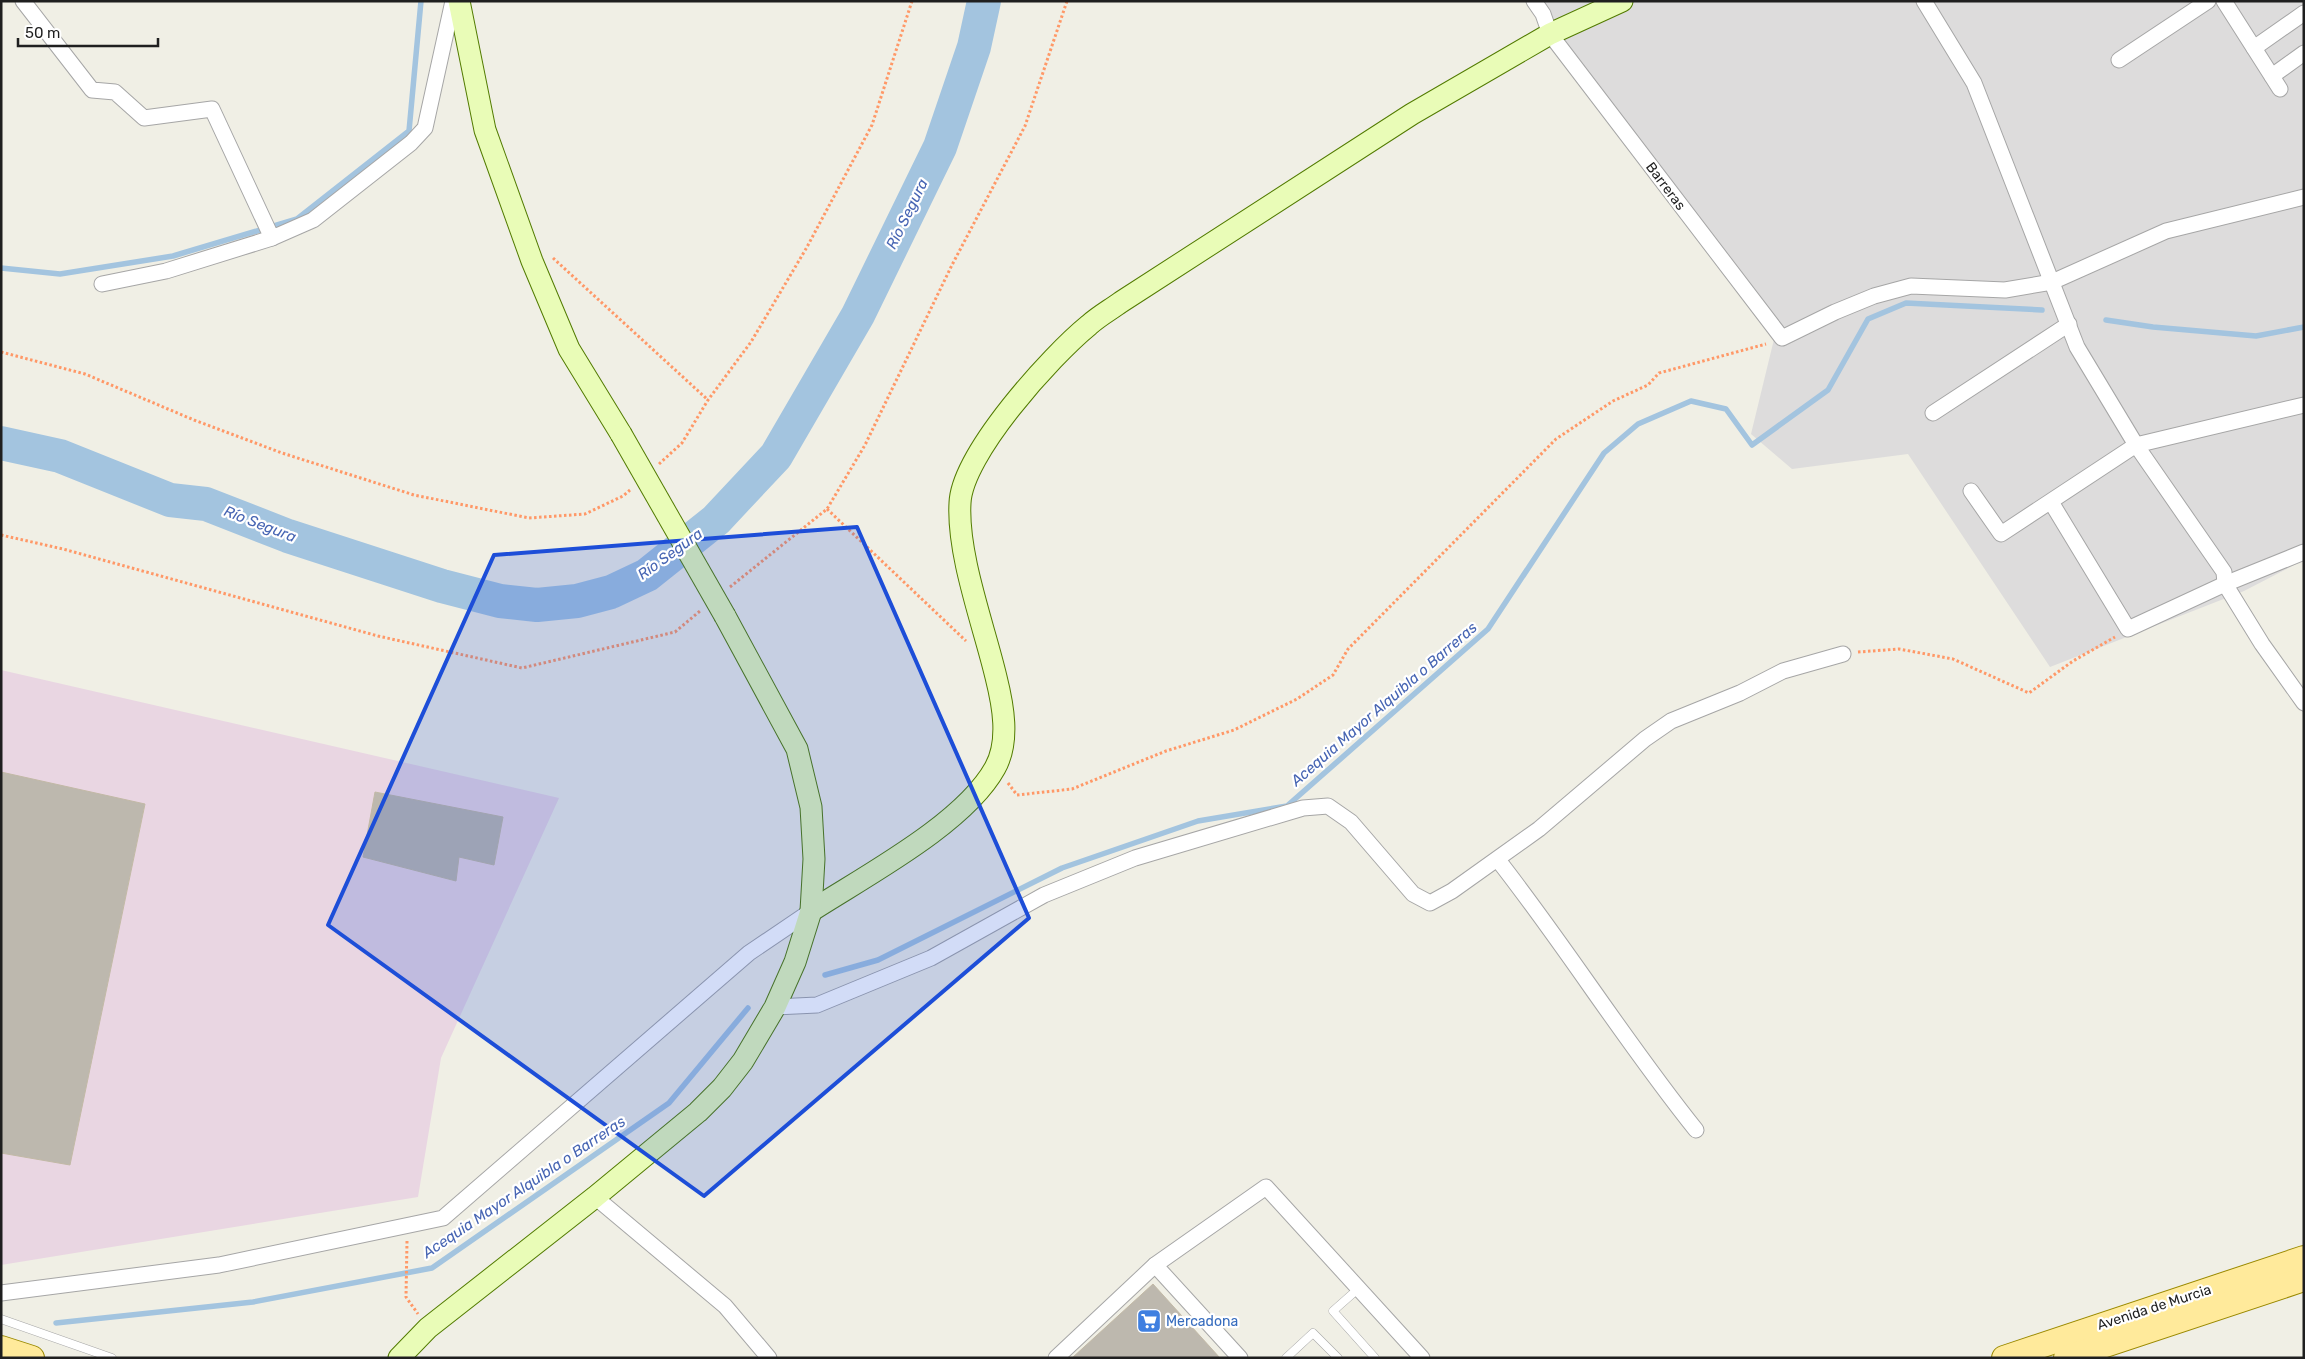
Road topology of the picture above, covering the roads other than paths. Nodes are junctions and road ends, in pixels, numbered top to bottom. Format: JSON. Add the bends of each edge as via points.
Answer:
{"nodes":[{"id":1,"x":23,"y":1,"type":"edge"},
{"id":2,"x":453,"y":1,"type":"edge"},
{"id":3,"x":459,"y":1,"type":"edge"},
{"id":4,"x":1534,"y":1,"type":"edge"},
{"id":5,"x":1622,"y":1,"type":"edge"},
{"id":6,"x":1924,"y":1,"type":"edge"},
{"id":7,"x":2208,"y":1,"type":"edge"},
{"id":8,"x":2224,"y":1,"type":"edge"},
{"id":9,"x":2304,"y":13,"type":"edge"},
{"id":10,"x":1550,"y":34,"type":"junction"},
{"id":11,"x":2254,"y":48,"type":"junction"},
{"id":12,"x":2304,"y":53,"type":"edge"},
{"id":13,"x":2118,"y":60,"type":"dead end"},
{"id":14,"x":2304,"y":197,"type":"edge"},
{"id":15,"x":272,"y":238,"type":"junction"},
{"id":16,"x":2052,"y":282,"type":"junction"},
{"id":17,"x":102,"y":284,"type":"dead end"},
{"id":18,"x":2069,"y":324,"type":"junction"},
{"id":19,"x":2304,"y":405,"type":"edge"},
{"id":20,"x":1933,"y":413,"type":"dead end"},
{"id":21,"x":2136,"y":445,"type":"junction"},
{"id":22,"x":1970,"y":491,"type":"dead end"},
{"id":23,"x":2051,"y":502,"type":"junction"},
{"id":24,"x":2304,"y":552,"type":"edge"},
{"id":25,"x":2225,"y":584,"type":"junction"},
{"id":26,"x":1843,"y":654,"type":"road end"},
{"id":27,"x":2304,"y":703,"type":"edge"},
{"id":28,"x":1498,"y":860,"type":"junction"},
{"id":29,"x":810,"y":911,"type":"junction"},
{"id":30,"x":776,"y":1008,"type":"junction"},
{"id":31,"x":1696,"y":1130,"type":"dead end"},
{"id":32,"x":595,"y":1197,"type":"junction"},
{"id":33,"x":2304,"y":1258,"type":"edge"},
{"id":34,"x":1155,"y":1266,"type":"junction"},
{"id":35,"x":2304,"y":1279,"type":"edge"},
{"id":36,"x":1359,"y":1288,"type":"junction"},
{"id":37,"x":1,"y":1293,"type":"edge"},
{"id":38,"x":1,"y":1319,"type":"edge"},
{"id":39,"x":1,"y":1348,"type":"edge"},
{"id":40,"x":32,"y":1358,"type":"edge"},
{"id":41,"x":112,"y":1358,"type":"edge"},
{"id":42,"x":399,"y":1358,"type":"edge"},
{"id":43,"x":769,"y":1358,"type":"edge"},
{"id":44,"x":1056,"y":1358,"type":"edge"},
{"id":45,"x":1240,"y":1358,"type":"edge"},
{"id":46,"x":1286,"y":1358,"type":"edge"},
{"id":47,"x":1338,"y":1358,"type":"edge"},
{"id":48,"x":1375,"y":1358,"type":"edge"},
{"id":49,"x":1422,"y":1358,"type":"edge"},
{"id":50,"x":2004,"y":1358,"type":"edge"},
{"id":51,"x":2066,"y":1358,"type":"edge"}],
"edges":[{"from":1,"to":15,"type":"street","via":[[92,90],[115,92],[144,118],[212,109]]},
{"from":2,"to":15,"type":"street","via":[[425,128],[411,143],[313,220]]},
{"from":3,"to":29,"type":"main road","bridge":true,"via":[[485,130],[529,253],[569,348],[725,616],[797,749],[811,807],[814,859]]},
{"from":4,"to":10,"type":"street","name":"Barreras"},
{"from":5,"to":10,"type":"main road"},
{"from":6,"to":16,"type":"street","via":[[1974,83]]},
{"from":7,"to":13,"type":"street"},
{"from":8,"to":11,"type":"street"},
{"from":9,"to":11,"type":"street"},
{"from":10,"to":16,"type":"street","name":"Barreras","via":[[1782,338],[1874,296],[1911,286],[2005,290]]},
{"from":10,"to":29,"type":"main road","via":[[1412,114],[1121,302],[1061,350],[1032,383],[975,458],[964,480],[960,502],[960,526],[967,564],[1003,710],[1004,742],[996,766],[981,789],[958,811],[910,848]]},
{"from":11,"to":12,"type":"street","via":[[2276,82]]},
{"from":14,"to":16,"type":"street","via":[[2166,231]]},
{"from":15,"to":17,"type":"street","via":[[166,272]]},
{"from":16,"to":18,"type":"street"},
{"from":18,"to":20,"type":"street"},
{"from":18,"to":21,"type":"street","via":[[2077,347]]},
{"from":19,"to":21,"type":"street"},
{"from":21,"to":23,"type":"street"},
{"from":21,"to":25,"type":"street","via":[[2224,572]]},
{"from":22,"to":23,"type":"street","via":[[2001,534]]},
{"from":23,"to":25,"type":"street","via":[[2128,629]]},
{"from":24,"to":25,"type":"street"},
{"from":25,"to":27,"type":"street"},
{"from":26,"to":28,"type":"street","via":[[1783,671],[1740,693],[1671,721]]},
{"from":28,"to":30,"type":"street","via":[[1430,903],[1413,894],[1351,822],[1328,806],[1304,808],[1135,858],[1044,895],[931,958],[817,1005]]},
{"from":28,"to":31,"type":"street","via":[[1544,919],[1640,1059]]},
{"from":29,"to":30,"type":"main road","via":[[795,962]]},
{"from":29,"to":37,"type":"street","via":[[749,953],[443,1218],[220,1266]]},
{"from":30,"to":32,"type":"main road","via":[[744,1062],[722,1088],[678,1130]]},
{"from":32,"to":42,"type":"main road","via":[[428,1328]]},
{"from":32,"to":43,"type":"street","via":[[725,1306]]},
{"from":33,"to":50,"type":"main road","name":"Avenida de Murcia"},
{"from":34,"to":36,"type":"street","via":[[1266,1187]]},
{"from":34,"to":44,"type":"street"},
{"from":34,"to":45,"type":"street"},
{"from":35,"to":51,"type":"main road","name":"Avenida de Murcia"},
{"from":36,"to":48,"type":"lane","via":[[1334,1311]]},
{"from":36,"to":49,"type":"street"},
{"from":38,"to":41,"type":"lane"},
{"from":39,"to":40,"type":"main road"},
{"from":46,"to":47,"type":"lane","via":[[1313,1333]]}]}
